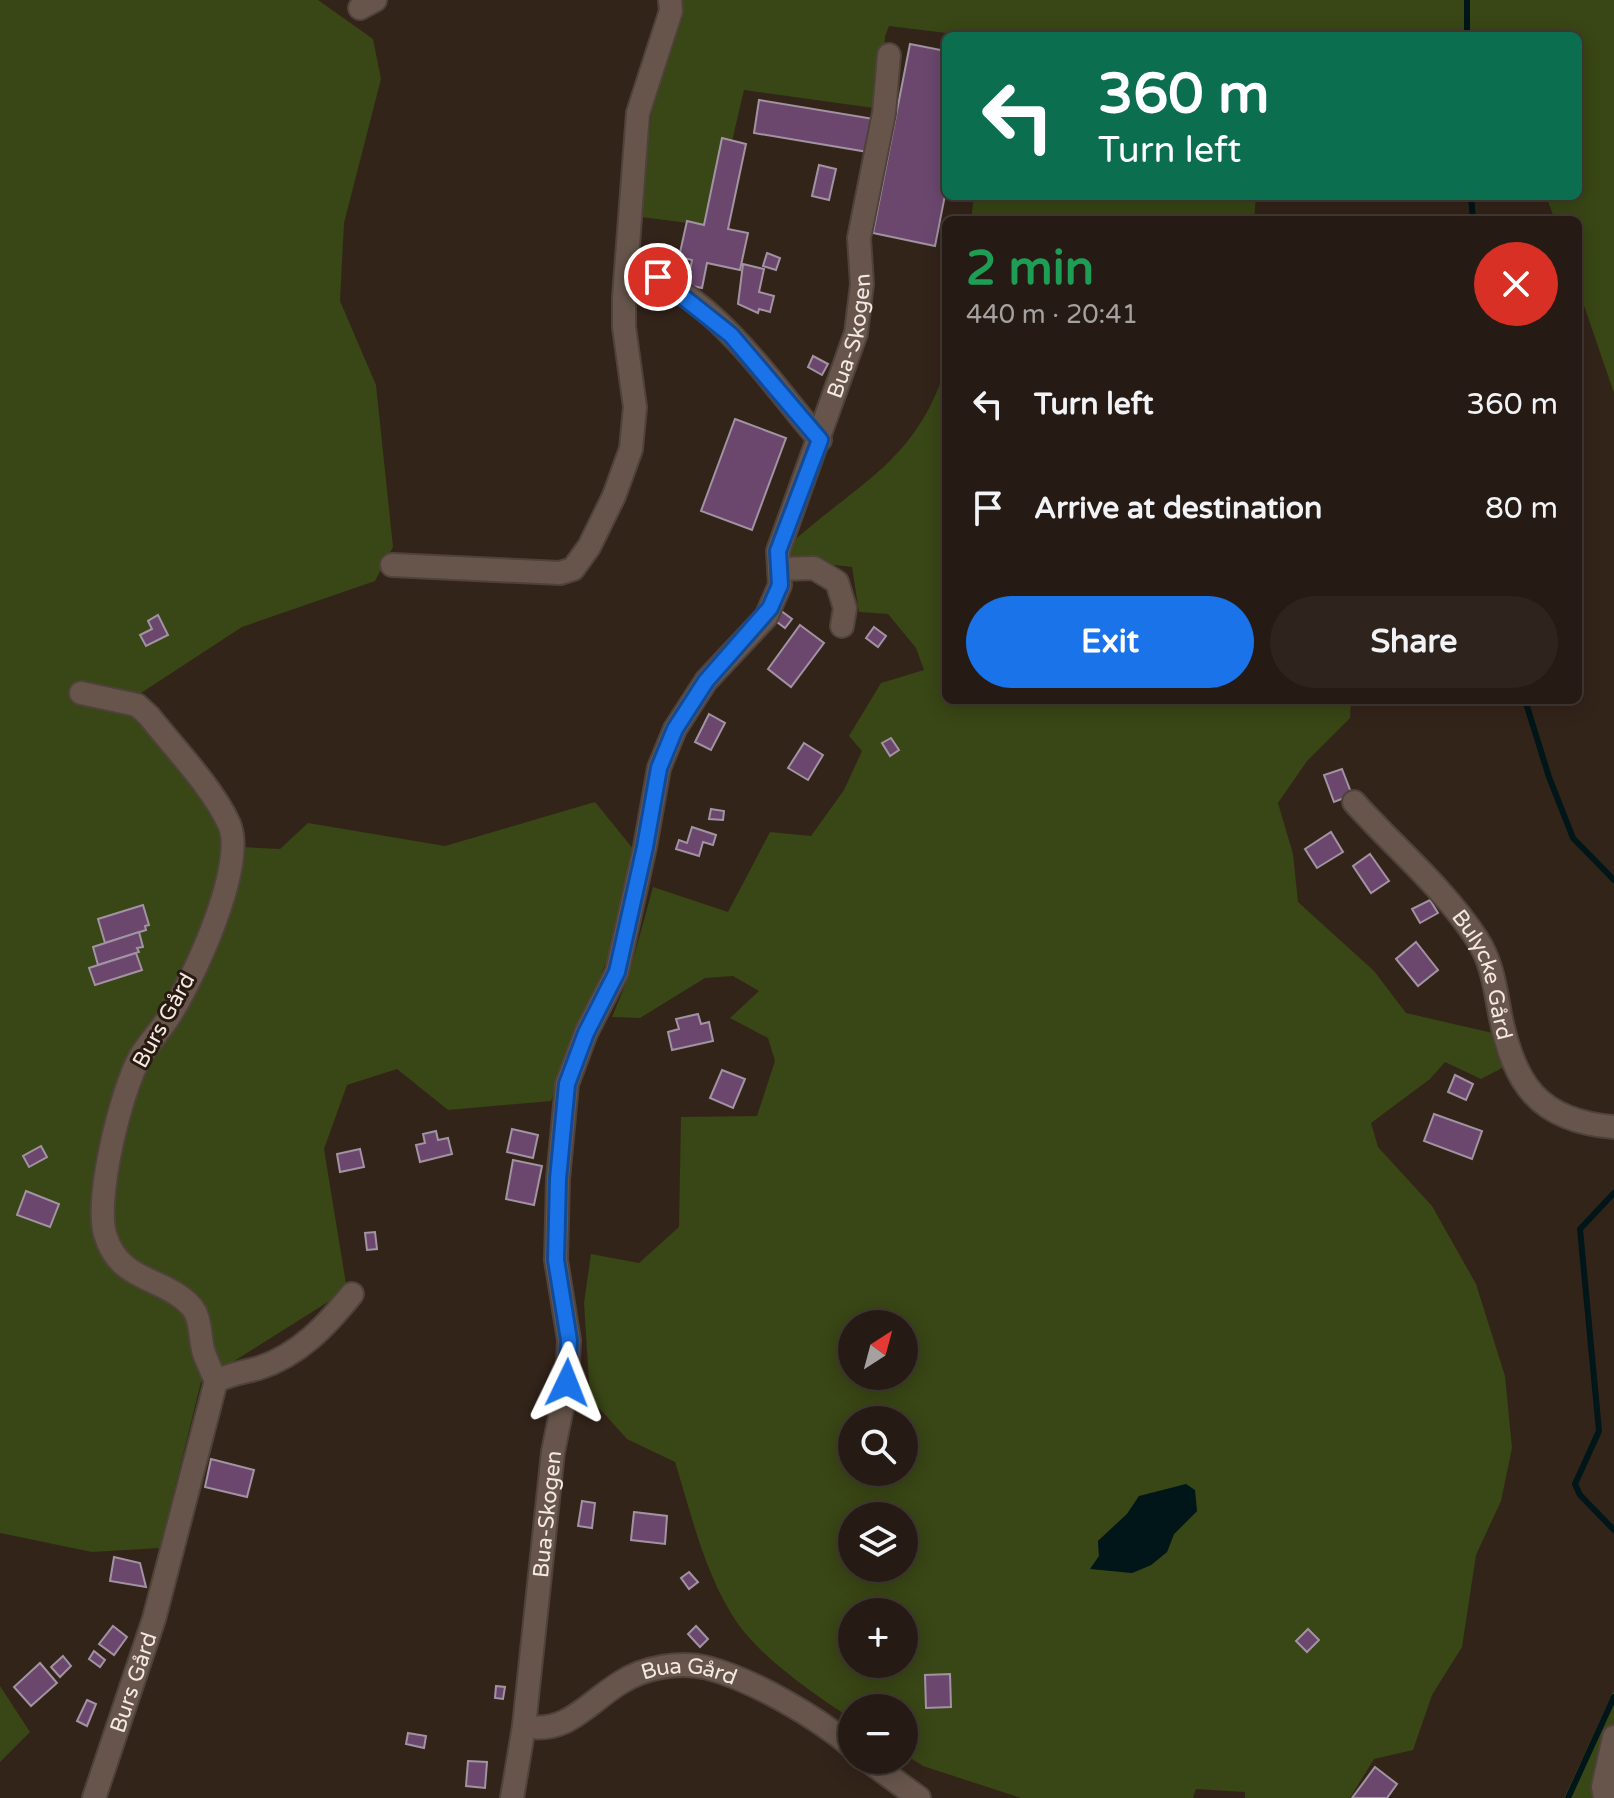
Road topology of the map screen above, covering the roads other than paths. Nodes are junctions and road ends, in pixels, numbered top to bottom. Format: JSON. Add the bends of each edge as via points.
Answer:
{"nodes":[{"id":1,"x":670,"y":0,"type":"edge"},
{"id":2,"x":889,"y":55,"type":"dead end"},
{"id":3,"x":627,"y":271,"type":"junction"},
{"id":4,"x":820,"y":440,"type":"junction"},
{"id":5,"x":392,"y":565,"type":"dead end"},
{"id":6,"x":779,"y":569,"type":"junction"},
{"id":7,"x":842,"y":626,"type":"dead end"},
{"id":8,"x":81,"y":693,"type":"dead end"},
{"id":9,"x":1354,"y":802,"type":"dead end"},
{"id":10,"x":1614,"y":1127,"type":"edge"},
{"id":11,"x":352,"y":1294,"type":"dead end"},
{"id":12,"x":216,"y":1381,"type":"junction"},
{"id":13,"x":524,"y":1726,"type":"junction"},
{"id":14,"x":838,"y":1737,"type":"edge"},
{"id":15,"x":1614,"y":1737,"type":"edge"},
{"id":16,"x":886,"y":1774,"type":"edge"},
{"id":17,"x":1608,"y":1795,"type":"edge"},
{"id":18,"x":94,"y":1798,"type":"edge"},
{"id":19,"x":512,"y":1798,"type":"edge"},
{"id":20,"x":919,"y":1798,"type":"edge"}],
"edges":[{"from":1,"to":3,"type":"street","via":[[638,113]]},
{"from":2,"to":4,"type":"street","name":"Bua-Skogen","via":[[884,113],[859,238],[862,284],[856,333]]},
{"from":3,"to":4,"type":"street","via":[[658,277],[731,335]]},
{"from":3,"to":5,"type":"street","via":[[624,327],[635,407],[633,439],[614,496],[577,565],[560,573]]},
{"from":4,"to":6,"type":"street","name":"Bua-Skogen","via":[[778,551]]},
{"from":6,"to":7,"type":"street","via":[[814,568],[837,582],[845,608]]},
{"from":6,"to":13,"type":"street","name":"Bua-Skogen","via":[[780,585],[766,617],[706,681],[675,729],[659,768],[617,972],[567,1084],[556,1260],[569,1340],[567,1383],[545,1512]]},
{"from":8,"to":12,"type":"street","name":"Burs Gård","via":[[137,705],[149,716],[217,805],[235,848],[224,897],[190,974],[170,1015],[140,1057],[130,1084],[108,1163],[102,1208],[117,1258],[136,1276],[191,1306]]},
{"from":9,"to":10,"type":"street","name":"Bulycke Gård","via":[[1466,923],[1486,954],[1518,1076],[1529,1093],[1552,1111]]},
{"from":11,"to":12,"type":"street","via":[[322,1331],[301,1346],[261,1367]]},
{"from":12,"to":18,"type":"street","name":"Burs Gård","via":[[154,1619]]},
{"from":13,"to":14,"type":"street","name":"Bua Gård","via":[[541,1729],[568,1722],[620,1682],[649,1669],[681,1665],[708,1668],[751,1686]]},
{"from":13,"to":19,"type":"street","name":"Bua-Skogen"},
{"from":15,"to":17,"type":"street","via":[[1603,1787]]},
{"from":16,"to":20,"type":"street"}]}
